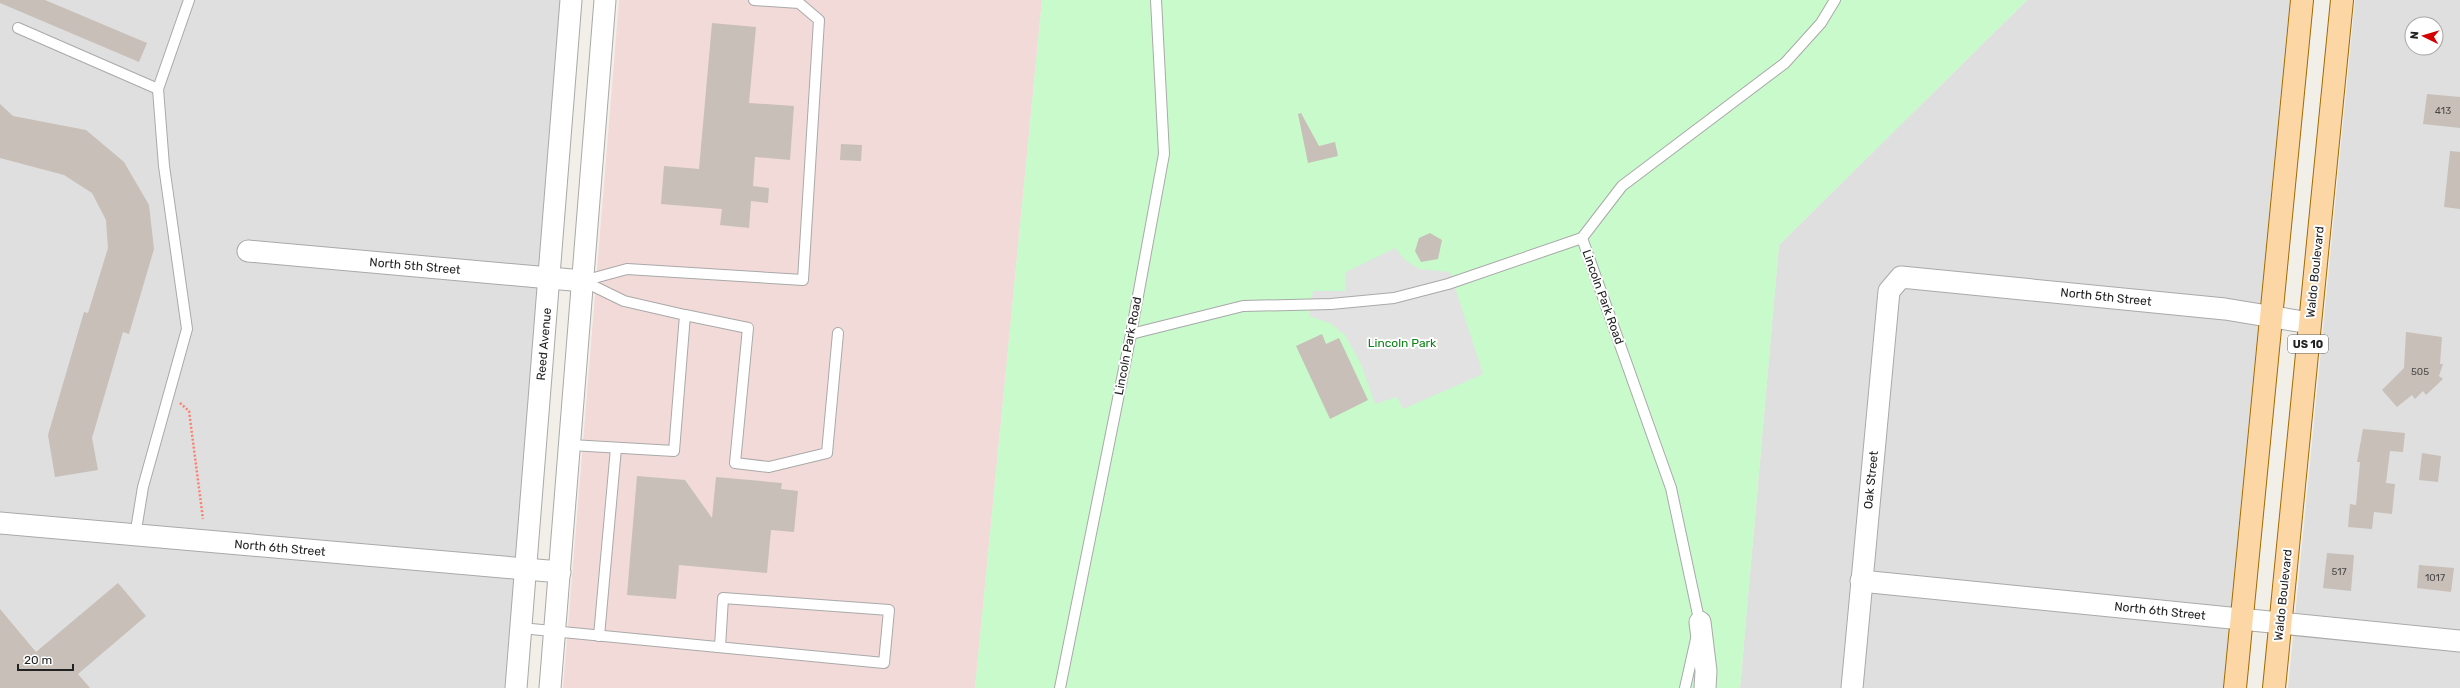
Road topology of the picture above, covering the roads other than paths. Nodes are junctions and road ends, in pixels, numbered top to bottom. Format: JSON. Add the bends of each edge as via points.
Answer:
{"nodes":[{"id":1,"x":189,"y":0,"type":"edge"},
{"id":2,"x":571,"y":0,"type":"edge"},
{"id":3,"x":605,"y":0,"type":"edge"},
{"id":4,"x":754,"y":0,"type":"edge"},
{"id":5,"x":1156,"y":0,"type":"edge"},
{"id":6,"x":1835,"y":0,"type":"edge"},
{"id":7,"x":2302,"y":0,"type":"edge"},
{"id":8,"x":2342,"y":0,"type":"edge"},
{"id":9,"x":18,"y":28,"type":"dead end"},
{"id":10,"x":158,"y":89,"type":"junction"},
{"id":11,"x":1582,"y":238,"type":"junction"},
{"id":12,"x":248,"y":251,"type":"dead end"},
{"id":13,"x":1901,"y":276,"type":"joint"},
{"id":14,"x":550,"y":277,"type":"junction"},
{"id":15,"x":583,"y":281,"type":"junction"},
{"id":16,"x":685,"y":315,"type":"junction"},
{"id":17,"x":2271,"y":316,"type":"junction"},
{"id":18,"x":2310,"y":323,"type":"junction"},
{"id":19,"x":838,"y":333,"type":"dead end"},
{"id":20,"x":1131,"y":334,"type":"junction"},
{"id":21,"x":571,"y":445,"type":"junction"},
{"id":22,"x":616,"y":448,"type":"junction"},
{"id":23,"x":0,"y":523,"type":"edge"},
{"id":24,"x":135,"y":536,"type":"junction"},
{"id":25,"x":525,"y":569,"type":"junction"},
{"id":26,"x":560,"y":572,"type":"junction"},
{"id":27,"x":1861,"y":581,"type":"junction"},
{"id":28,"x":2242,"y":620,"type":"junction"},
{"id":29,"x":1700,"y":622,"type":"junction"},
{"id":30,"x":2281,"y":623,"type":"junction"},
{"id":31,"x":521,"y":628,"type":"junction"},
{"id":32,"x":555,"y":632,"type":"junction"},
{"id":33,"x":599,"y":636,"type":"junction"},
{"id":34,"x":2460,"y":641,"type":"edge"},
{"id":35,"x":720,"y":647,"type":"junction"},
{"id":36,"x":516,"y":688,"type":"edge"},
{"id":37,"x":550,"y":688,"type":"edge"},
{"id":38,"x":1060,"y":688,"type":"edge"},
{"id":39,"x":1685,"y":688,"type":"edge"},
{"id":40,"x":1705,"y":688,"type":"edge"},
{"id":41,"x":1852,"y":688,"type":"edge"},
{"id":42,"x":2235,"y":688,"type":"edge"},
{"id":43,"x":2274,"y":688,"type":"edge"}],
"edges":[{"from":1,"to":10,"type":"lane"},
{"from":2,"to":14,"type":"street","name":"Reed Avenue"},
{"from":3,"to":15,"type":"street"},
{"from":4,"to":15,"type":"lane","via":[[799,3],[819,20],[803,280],[627,269]]},
{"from":5,"to":20,"type":"lane","name":"Lincoln Park Road","via":[[1164,154]]},
{"from":6,"to":11,"type":"lane","name":"Lincoln Park Road","via":[[1821,23],[1786,63],[1622,186]]},
{"from":7,"to":17,"type":"main road"},
{"from":8,"to":18,"type":"main road","name":"Waldo Boulevard","number":"US 10"},
{"from":9,"to":10,"type":"lane"},
{"from":10,"to":24,"type":"lane","via":[[164,166],[187,329],[143,487]]},
{"from":11,"to":20,"type":"lane","via":[[1448,284],[1394,298],[1331,304],[1243,306]]},
{"from":11,"to":29,"type":"lane","name":"Lincoln Park Road","via":[[1671,488]]},
{"from":12,"to":14,"type":"street","name":"North 5th Street"},
{"from":13,"to":17,"type":"street","name":"North 5th Street","via":[[2225,309]]},
{"from":13,"to":27,"type":"street","name":"Oak Street","via":[[1889,291]]},
{"from":14,"to":15,"type":"street","name":"North 5th Street"},
{"from":14,"to":25,"type":"street","name":"Reed Avenue"},
{"from":15,"to":16,"type":"lane","via":[[624,301]]},
{"from":15,"to":21,"type":"street"},
{"from":16,"to":19,"type":"lane","via":[[748,328],[735,463],[769,467],[827,453]]},
{"from":16,"to":22,"type":"lane","via":[[674,451]]},
{"from":17,"to":18,"type":"street","name":"North 5th Street"},
{"from":17,"to":28,"type":"main road"},
{"from":18,"to":30,"type":"main road","name":"Waldo Boulevard","number":"US 10"},
{"from":20,"to":38,"type":"lane","name":"Lincoln Park Road"},
{"from":21,"to":22,"type":"lane"},
{"from":21,"to":26,"type":"street"},
{"from":22,"to":33,"type":"lane"},
{"from":23,"to":24,"type":"street","name":"North 6th Street"},
{"from":24,"to":25,"type":"street","name":"North 6th Street"},
{"from":25,"to":26,"type":"street","name":"North 6th Street"},
{"from":25,"to":31,"type":"street","name":"Reed Avenue"},
{"from":26,"to":32,"type":"street"},
{"from":27,"to":28,"type":"street","name":"North 6th Street"},
{"from":27,"to":41,"type":"street","name":"Oak Street"},
{"from":28,"to":30,"type":"street","name":"North 6th Street"},
{"from":28,"to":42,"type":"main road"},
{"from":29,"to":39,"type":"lane","name":"Lincoln Park Road"},
{"from":29,"to":40,"type":"street","name":"Lincoln Park Road","via":[[1706,671]]},
{"from":30,"to":34,"type":"street","name":"North 6th Street"},
{"from":30,"to":43,"type":"main road","name":"Waldo Boulevard","number":"US 10"},
{"from":31,"to":32,"type":"lane"},
{"from":31,"to":36,"type":"street","name":"Reed Avenue"},
{"from":32,"to":33,"type":"lane"},
{"from":32,"to":37,"type":"street"},
{"from":33,"to":35,"type":"lane"},
{"from":35,"to":35,"type":"lane","via":[[884,663],[889,610],[723,598]]}]}
